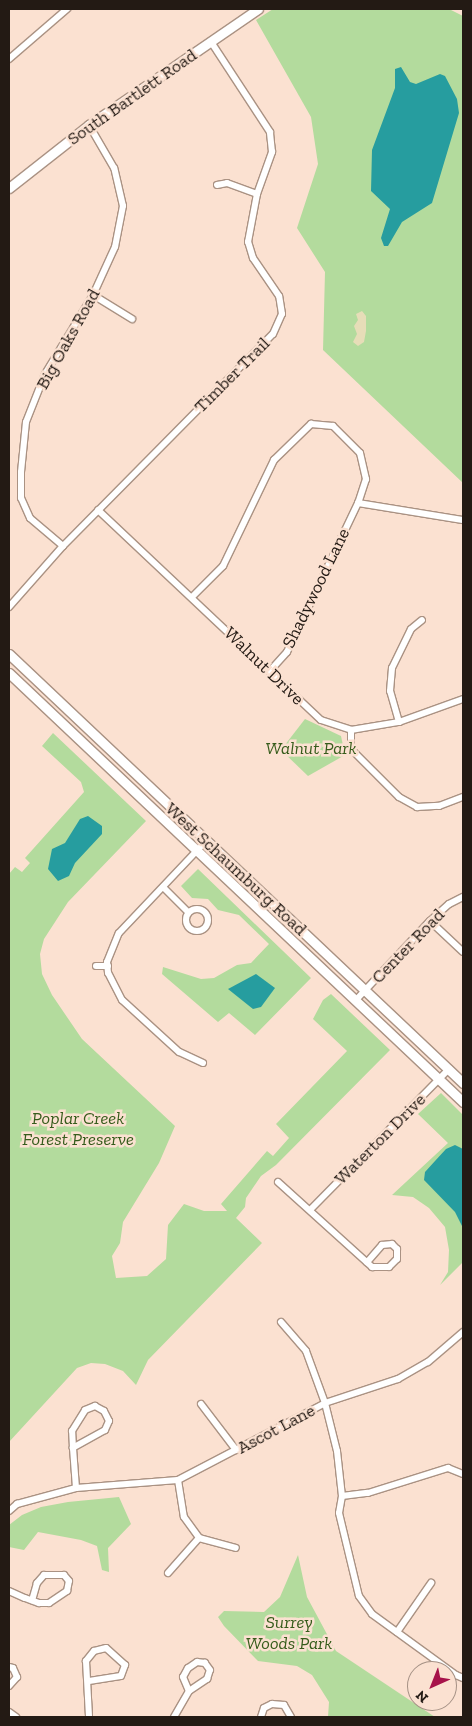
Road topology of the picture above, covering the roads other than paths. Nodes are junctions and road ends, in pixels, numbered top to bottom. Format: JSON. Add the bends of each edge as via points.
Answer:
{"nodes":[{"id":1,"x":68,"y":9,"type":"edge"},
{"id":2,"x":258,"y":9,"type":"edge"},
{"id":3,"x":211,"y":42,"type":"junction"},
{"id":4,"x":9,"y":59,"type":"edge"},
{"id":5,"x":89,"y":125,"type":"junction"},
{"id":6,"x":217,"y":185,"type":"dead end"},
{"id":7,"x":9,"y":188,"type":"edge"},
{"id":8,"x":257,"y":194,"type":"junction"},
{"id":9,"x":93,"y":295,"type":"junction"},
{"id":10,"x":132,"y":319,"type":"dead end"},
{"id":11,"x":358,"y":503,"type":"junction"},
{"id":12,"x":98,"y":510,"type":"junction"},
{"id":13,"x":463,"y":520,"type":"edge"},
{"id":14,"x":63,"y":546,"type":"junction"},
{"id":15,"x":192,"y":597,"type":"junction"},
{"id":16,"x":9,"y":607,"type":"edge"},
{"id":17,"x":422,"y":620,"type":"dead end"},
{"id":18,"x":9,"y":654,"type":"edge"},
{"id":19,"x":270,"y":671,"type":"junction"},
{"id":20,"x":9,"y":673,"type":"edge"},
{"id":21,"x":463,"y":699,"type":"edge"},
{"id":22,"x":399,"y":722,"type":"junction"},
{"id":23,"x":351,"y":730,"type":"junction"},
{"id":24,"x":463,"y":797,"type":"edge"},
{"id":25,"x":206,"y":841,"type":"junction"},
{"id":26,"x":197,"y":851,"type":"junction"},
{"id":27,"x":163,"y":887,"type":"junction"},
{"id":28,"x":463,"y":897,"type":"edge"},
{"id":29,"x":188,"y":912,"type":"dead end"},
{"id":30,"x":430,"y":921,"type":"junction"},
{"id":31,"x":463,"y":952,"type":"edge"},
{"id":32,"x":96,"y":966,"type":"dead end"},
{"id":33,"x":108,"y":966,"type":"junction"},
{"id":34,"x":365,"y":990,"type":"junction"},
{"id":35,"x":356,"y":1000,"type":"junction"},
{"id":36,"x":203,"y":1063,"type":"dead end"},
{"id":37,"x":448,"y":1069,"type":"junction"},
{"id":38,"x":439,"y":1079,"type":"junction"},
{"id":39,"x":463,"y":1083,"type":"edge"},
{"id":40,"x":463,"y":1102,"type":"edge"},
{"id":41,"x":278,"y":1182,"type":"dead end"},
{"id":42,"x":311,"y":1209,"type":"junction"},
{"id":43,"x":367,"y":1262,"type":"junction"},
{"id":44,"x":281,"y":1322,"type":"dead end"},
{"id":45,"x":463,"y":1332,"type":"edge"},
{"id":46,"x":325,"y":1403,"type":"junction"},
{"id":47,"x":201,"y":1404,"type":"dead end"},
{"id":48,"x":72,"y":1448,"type":"junction"},
{"id":49,"x":236,"y":1450,"type":"junction"},
{"id":50,"x":463,"y":1474,"type":"edge"},
{"id":51,"x":178,"y":1480,"type":"junction"},
{"id":52,"x":76,"y":1488,"type":"junction"},
{"id":53,"x":342,"y":1496,"type":"junction"},
{"id":54,"x":9,"y":1511,"type":"edge"},
{"id":55,"x":199,"y":1538,"type":"junction"},
{"id":56,"x":236,"y":1548,"type":"dead end"},
{"id":57,"x":168,"y":1573,"type":"dead end"},
{"id":58,"x":432,"y":1583,"type":"dead end"},
{"id":59,"x":9,"y":1591,"type":"edge"},
{"id":60,"x":32,"y":1600,"type":"junction"},
{"id":61,"x":397,"y":1632,"type":"junction"},
{"id":62,"x":9,"y":1667,"type":"edge"},
{"id":63,"x":463,"y":1678,"type":"edge"},
{"id":64,"x":89,"y":1681,"type":"junction"},
{"id":65,"x":9,"y":1686,"type":"edge"},
{"id":66,"x":189,"y":1691,"type":"junction"},
{"id":67,"x":9,"y":1712,"type":"edge"},
{"id":68,"x":16,"y":1717,"type":"edge"},
{"id":69,"x":89,"y":1717,"type":"edge"},
{"id":70,"x":174,"y":1717,"type":"edge"},
{"id":71,"x":261,"y":1717,"type":"edge"},
{"id":72,"x":291,"y":1717,"type":"edge"}],
"edges":[{"from":1,"to":4,"type":"street"},
{"from":2,"to":3,"type":"main road","name":"South Bartlett Road"},
{"from":3,"to":5,"type":"main road","name":"South Bartlett Road"},
{"from":3,"to":8,"type":"street","name":"Timber Trail","via":[[270,132],[272,152]]},
{"from":5,"to":7,"type":"main road","name":"South Bartlett Road"},
{"from":5,"to":9,"type":"street","name":"Big Oaks Road","via":[[114,168],[123,206],[115,247]]},
{"from":6,"to":8,"type":"street","via":[[227,184]]},
{"from":8,"to":12,"type":"street","name":"Timber Trail","via":[[248,242],[253,258],[279,296],[282,314],[273,334]]},
{"from":9,"to":10,"type":"street"},
{"from":9,"to":14,"type":"street","name":"Big Oaks Road","via":[[45,374],[26,422],[21,498],[30,518]]},
{"from":11,"to":13,"type":"street"},
{"from":11,"to":15,"type":"street","name":"Shadywood Lane","via":[[366,479],[360,453],[333,426],[311,424],[274,460],[223,566]]},
{"from":11,"to":19,"type":"street","name":"Shadywood Lane","via":[[287,652]]},
{"from":12,"to":14,"type":"street","name":"Timber Trail"},
{"from":12,"to":15,"type":"street","name":"Walnut Drive"},
{"from":14,"to":16,"type":"street","name":"Timber Trail"},
{"from":15,"to":19,"type":"street","name":"Walnut Drive"},
{"from":17,"to":22,"type":"street","via":[[411,629],[392,668],[390,691]]},
{"from":18,"to":25,"type":"main road","name":"West Schaumburg Road"},
{"from":19,"to":23,"type":"street","name":"Walnut Drive","via":[[321,720]]},
{"from":20,"to":26,"type":"main road","name":"West Schaumburg Road"},
{"from":21,"to":22,"type":"street","name":"Walnut Drive"},
{"from":22,"to":23,"type":"street","name":"Walnut Drive"},
{"from":23,"to":24,"type":"street","via":[[351,749],[398,797],[417,808],[439,806]]},
{"from":25,"to":26,"type":"street"},
{"from":25,"to":34,"type":"main road","name":"West Schaumburg Road"},
{"from":26,"to":27,"type":"street"},
{"from":26,"to":35,"type":"main road","name":"West Schaumburg Road"},
{"from":27,"to":29,"type":"street"},
{"from":27,"to":33,"type":"street","via":[[114,939]]},
{"from":28,"to":30,"type":"street","name":"Center Road","via":[[449,904]]},
{"from":30,"to":31,"type":"street"},
{"from":30,"to":34,"type":"street","name":"Center Road"},
{"from":32,"to":33,"type":"street"},
{"from":33,"to":36,"type":"street","via":[[122,1000],[178,1052]]},
{"from":34,"to":35,"type":"street","name":"Center Road"},
{"from":34,"to":37,"type":"main road","name":"West Schaumburg Road"},
{"from":35,"to":38,"type":"main road","name":"West Schaumburg Road"},
{"from":37,"to":38,"type":"street","name":"Waterton Drive"},
{"from":37,"to":39,"type":"main road","name":"West Schaumburg Road"},
{"from":38,"to":40,"type":"main road","name":"West Schaumburg Road"},
{"from":38,"to":42,"type":"street","name":"Waterton Drive"},
{"from":41,"to":42,"type":"street"},
{"from":42,"to":43,"type":"street"},
{"from":43,"to":43,"type":"street","via":[[382,1245],[392,1244],[397,1250],[397,1259],[389,1267],[378,1268]]},
{"from":44,"to":46,"type":"street","via":[[306,1351]]},
{"from":45,"to":46,"type":"street","name":"Ascot Lane","via":[[428,1362],[398,1379]]},
{"from":46,"to":49,"type":"street","name":"Ascot Lane"},
{"from":46,"to":53,"type":"street","via":[[337,1451]]},
{"from":47,"to":49,"type":"street"},
{"from":48,"to":48,"type":"street","via":[[105,1430],[109,1421],[104,1411],[95,1406],[85,1410],[72,1431]]},
{"from":48,"to":52,"type":"street"},
{"from":49,"to":51,"type":"street","name":"Ascot Lane"},
{"from":50,"to":53,"type":"street","via":[[448,1468],[368,1493]]},
{"from":51,"to":52,"type":"street","name":"Ascot Lane"},
{"from":51,"to":55,"type":"street","via":[[184,1518]]},
{"from":52,"to":54,"type":"street","name":"Ascot Lane","via":[[17,1504]]},
{"from":53,"to":61,"type":"street","via":[[339,1512],[360,1596],[372,1614]]},
{"from":55,"to":56,"type":"street"},
{"from":55,"to":57,"type":"street"},
{"from":58,"to":61,"type":"street"},
{"from":59,"to":60,"type":"street"},
{"from":60,"to":60,"type":"street","via":[[49,1603],[67,1591],[69,1581],[64,1575],[44,1575],[37,1583]]},
{"from":61,"to":63,"type":"street"},
{"from":62,"to":65,"type":"street","via":[[13,1668],[16,1678]]},
{"from":64,"to":64,"type":"street","via":[[86,1661],[94,1652],[106,1648],[125,1665],[121,1676]]},
{"from":64,"to":69,"type":"street"},
{"from":66,"to":66,"type":"street","via":[[207,1679],[210,1670],[204,1663],[197,1662],[183,1677]]},
{"from":66,"to":70,"type":"street"},
{"from":67,"to":68,"type":"street"},
{"from":71,"to":72,"type":"street","via":[[264,1708],[272,1704],[284,1705]]}]}
